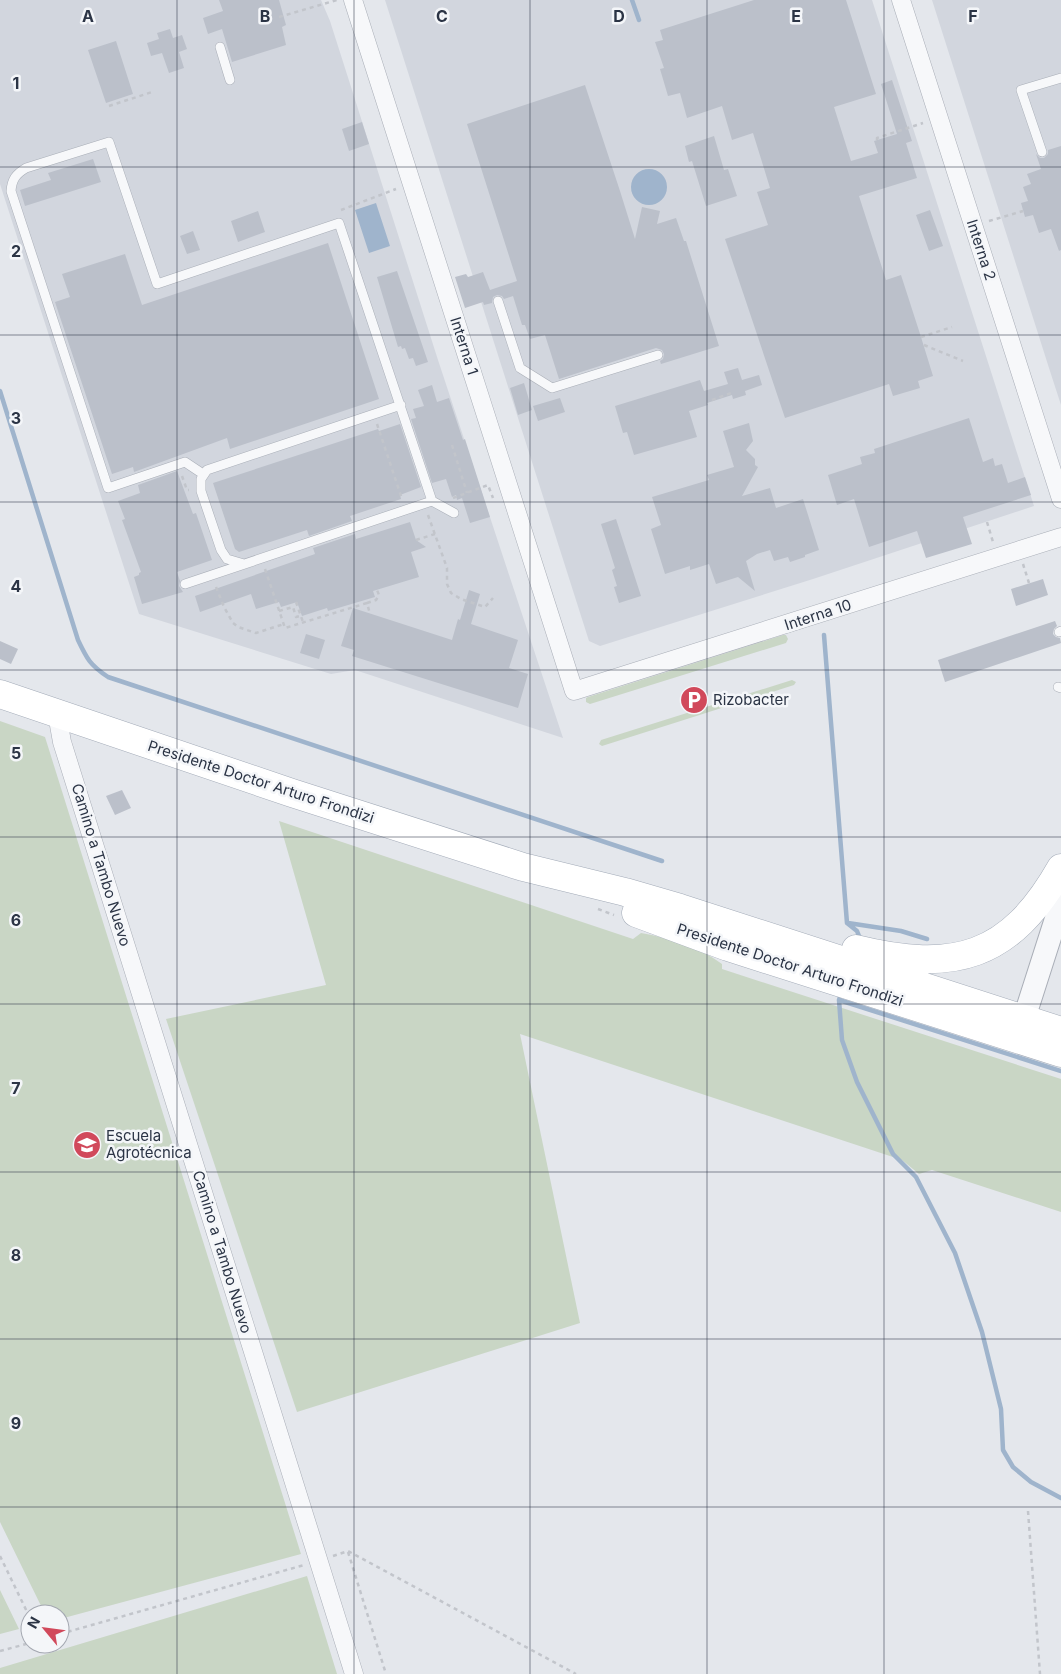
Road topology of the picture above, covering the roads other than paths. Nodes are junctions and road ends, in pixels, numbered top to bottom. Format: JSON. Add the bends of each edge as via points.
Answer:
{"nodes":[{"id":1,"x":353,"y":0,"type":"edge"},
{"id":2,"x":901,"y":0,"type":"edge"},
{"id":3,"x":220,"y":47,"type":"dead end"},
{"id":4,"x":1061,"y":78,"type":"edge"},
{"id":5,"x":230,"y":80,"type":"dead end"},
{"id":6,"x":1042,"y":152,"type":"dead end"},
{"id":7,"x":498,"y":301,"type":"dead end"},
{"id":8,"x":658,"y":355,"type":"dead end"},
{"id":9,"x":401,"y":405,"type":"junction"},
{"id":10,"x":203,"y":474,"type":"junction"},
{"id":11,"x":1061,"y":499,"type":"edge"},
{"id":12,"x":432,"y":500,"type":"junction"},
{"id":13,"x":454,"y":513,"type":"dead end"},
{"id":14,"x":1061,"y":537,"type":"edge"},
{"id":15,"x":244,"y":564,"type":"junction"},
{"id":16,"x":184,"y":584,"type":"dead end"},
{"id":17,"x":574,"y":691,"type":"joint"},
{"id":18,"x":0,"y":694,"type":"edge"},
{"id":19,"x":57,"y":714,"type":"junction"},
{"id":20,"x":523,"y":868,"type":"junction"},
{"id":21,"x":1061,"y":868,"type":"edge"},
{"id":22,"x":1061,"y":903,"type":"edge"},
{"id":23,"x":680,"y":908,"type":"junction"},
{"id":24,"x":761,"y":957,"type":"junction"},
{"id":25,"x":1022,"y":1025,"type":"junction"},
{"id":26,"x":1061,"y":1031,"type":"edge"},
{"id":27,"x":1061,"y":1045,"type":"edge"},
{"id":28,"x":1061,"y":1053,"type":"edge"},
{"id":29,"x":354,"y":1674,"type":"edge"}],
"edges":[{"from":1,"to":17,"type":"street","name":"Interna 1"},
{"from":2,"to":11,"type":"street","name":"Interna 2"},
{"from":3,"to":5,"type":"lane"},
{"from":4,"to":6,"type":"lane","via":[[1021,90]]},
{"from":7,"to":8,"type":"lane","via":[[520,368],[552,388]]},
{"from":9,"to":10,"type":"lane","via":[[211,467]]},
{"from":9,"to":10,"type":"lane","via":[[339,223],[157,284],[109,142],[17,173],[11,191],[108,488],[185,462]]},
{"from":9,"to":12,"type":"lane"},
{"from":10,"to":15,"type":"lane","via":[[201,491],[221,550],[227,559]]},
{"from":12,"to":13,"type":"lane"},
{"from":12,"to":15,"type":"lane"},
{"from":14,"to":17,"type":"street","name":"Interna 10"},
{"from":15,"to":16,"type":"lane"},
{"from":18,"to":19,"type":"main road","name":"Presidente Doctor Arturo Frondizi"},
{"from":19,"to":20,"type":"main road","name":"Presidente Doctor Arturo Frondizi"},
{"from":19,"to":29,"type":"street","name":"Camino a Tambo Nuevo","via":[[62,742]]},
{"from":20,"to":23,"type":"main road","name":"Presidente Doctor Arturo Frondizi"},
{"from":20,"to":24,"type":"main road","name":"Presidente Doctor Arturo Frondizi","via":[[620,907]]},
{"from":21,"to":23,"type":"main road","via":[[1034,909],[1007,936],[972,953],[953,958],[915,959],[886,955]]},
{"from":22,"to":25,"type":"street"},
{"from":23,"to":25,"type":"main road","name":"Presidente Doctor Arturo Frondizi"},
{"from":24,"to":25,"type":"main road"},
{"from":24,"to":28,"type":"main road","name":"Presidente Doctor Arturo Frondizi"},
{"from":25,"to":26,"type":"main road","name":"Presidente Doctor Arturo Frondizi"},
{"from":25,"to":27,"type":"main road"}]}
